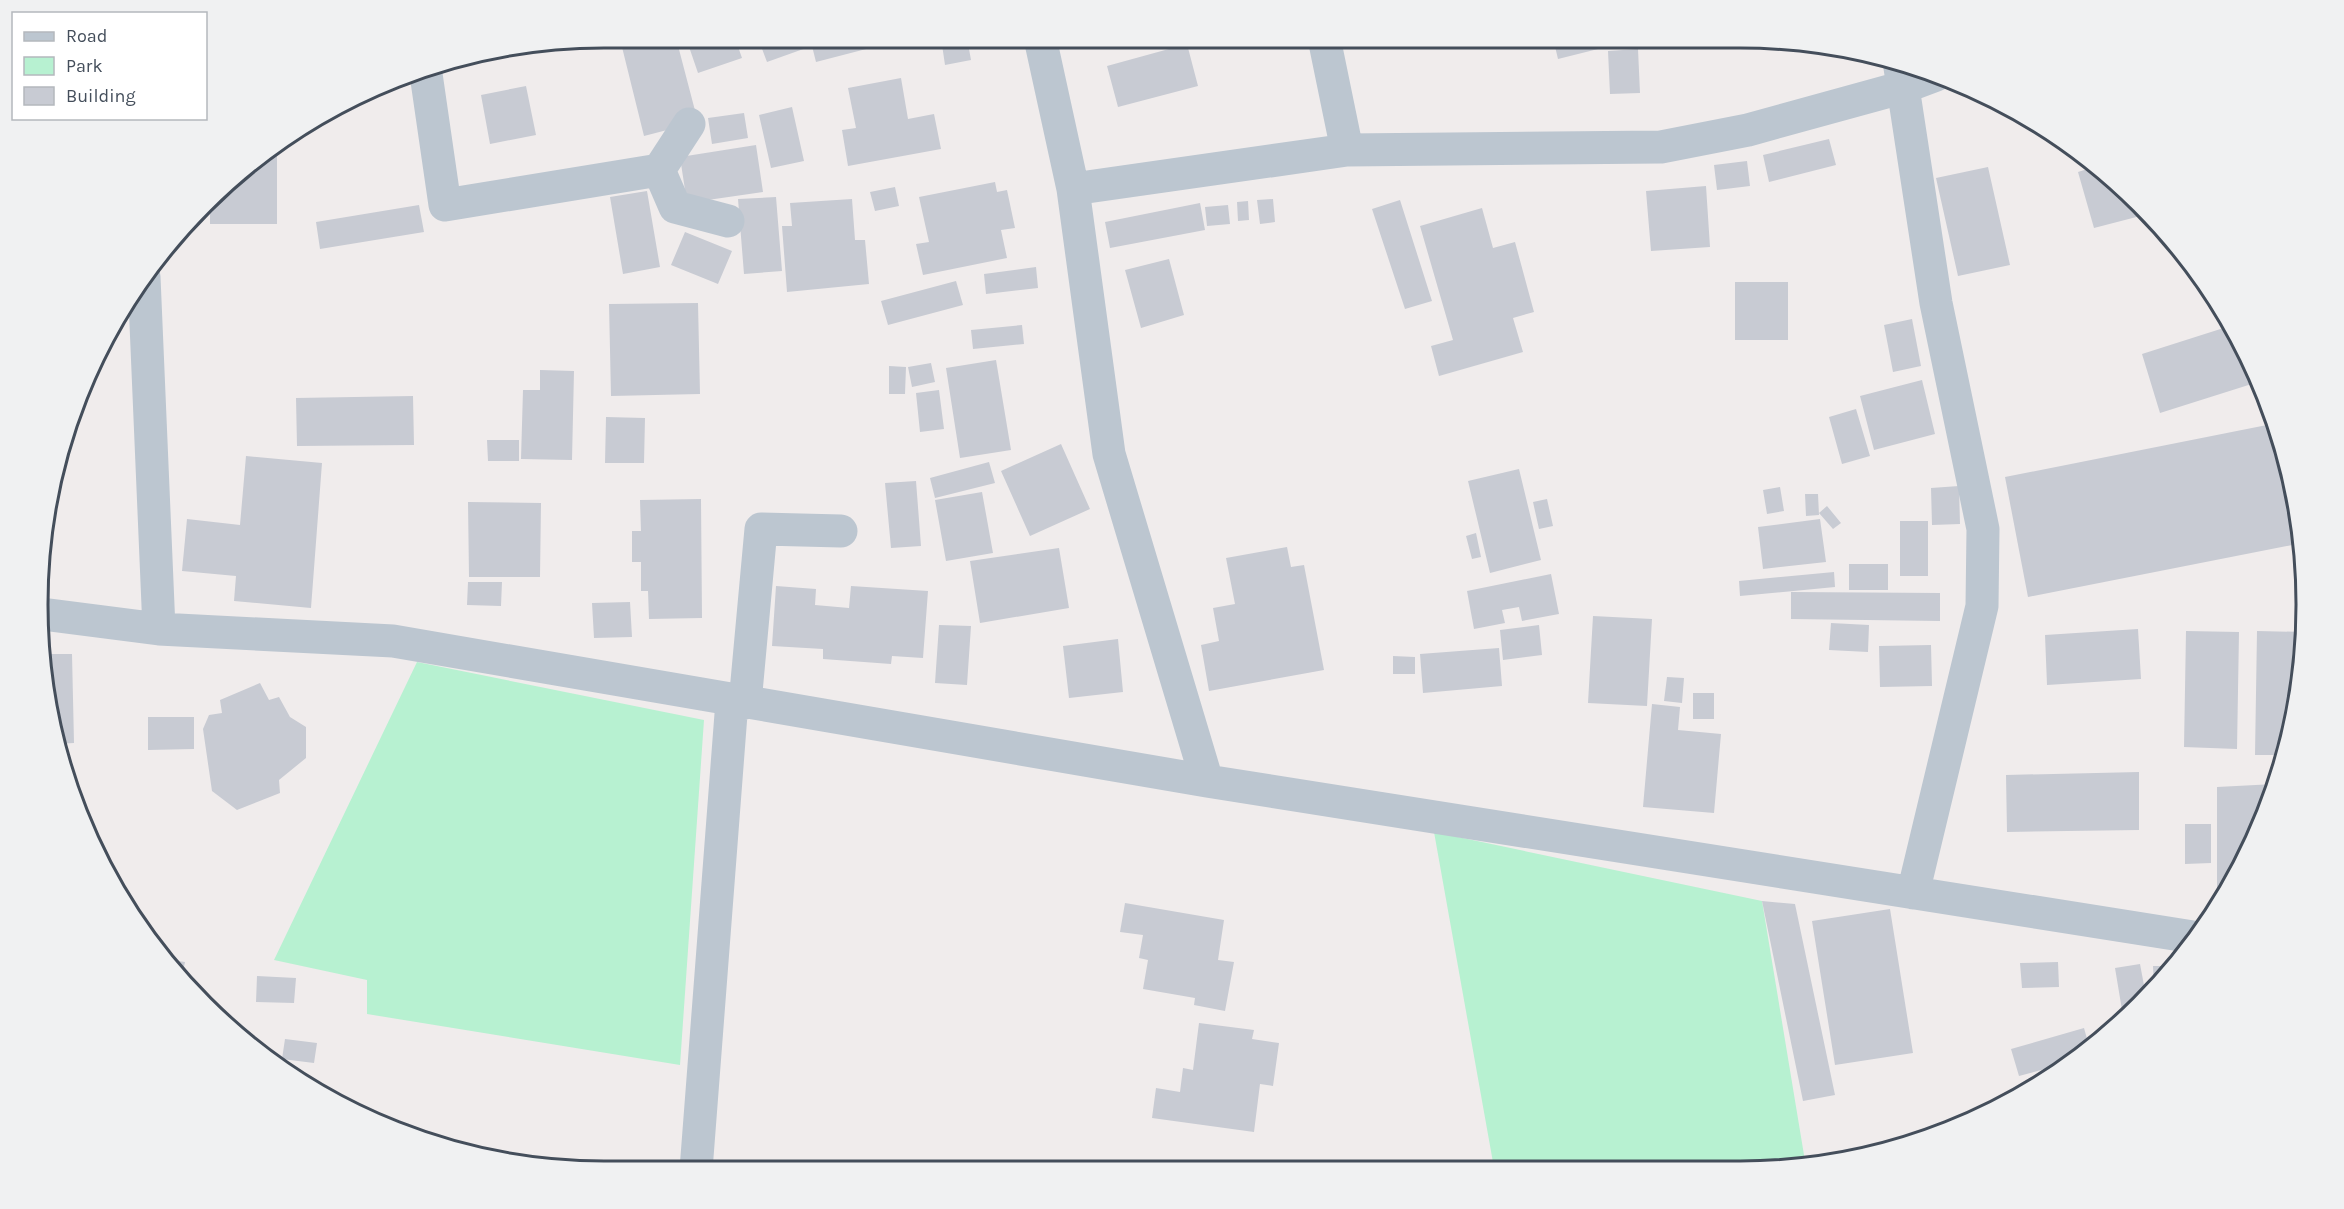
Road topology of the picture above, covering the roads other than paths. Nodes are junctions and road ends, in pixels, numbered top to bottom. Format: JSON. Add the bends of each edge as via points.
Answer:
{"nodes":[{"id":1,"x":1042,"y":48,"type":"edge"},
{"id":2,"x":1326,"y":48,"type":"edge"},
{"id":3,"x":1901,"y":74,"type":"edge"},
{"id":4,"x":427,"y":78,"type":"edge"},
{"id":5,"x":689,"y":124,"type":"dead end"},
{"id":6,"x":1347,"y":150,"type":"junction"},
{"id":7,"x":659,"y":170,"type":"junction"},
{"id":8,"x":1073,"y":189,"type":"junction"},
{"id":9,"x":728,"y":221,"type":"dead end"},
{"id":10,"x":145,"y":291,"type":"edge"},
{"id":11,"x":841,"y":531,"type":"dead end"},
{"id":12,"x":48,"y":615,"type":"edge"},
{"id":13,"x":159,"y":629,"type":"junction"},
{"id":14,"x":738,"y":702,"type":"junction"},
{"id":15,"x":1207,"y":781,"type":"junction"},
{"id":16,"x":1913,"y":893,"type":"junction"},
{"id":17,"x":2186,"y":936,"type":"edge"},
{"id":18,"x":697,"y":1161,"type":"edge"}],
"edges":[{"from":1,"to":8,"type":"street"},
{"from":2,"to":6,"type":"street"},
{"from":3,"to":6,"type":"street","via":[[1748,130],[1661,147]]},
{"from":3,"to":16,"type":"street","via":[[1936,303],[1983,529],[1982,606]]},
{"from":4,"to":7,"type":"street","via":[[445,205]]},
{"from":5,"to":7,"type":"street"},
{"from":6,"to":8,"type":"street"},
{"from":7,"to":9,"type":"street","via":[[675,207]]},
{"from":8,"to":15,"type":"street","via":[[1109,454]]},
{"from":10,"to":13,"type":"street"},
{"from":11,"to":14,"type":"street","via":[[761,529]]},
{"from":12,"to":13,"type":"street"},
{"from":13,"to":14,"type":"street","via":[[393,641]]},
{"from":14,"to":15,"type":"street"},
{"from":14,"to":18,"type":"street"},
{"from":15,"to":16,"type":"street"},
{"from":16,"to":17,"type":"street"}]}
